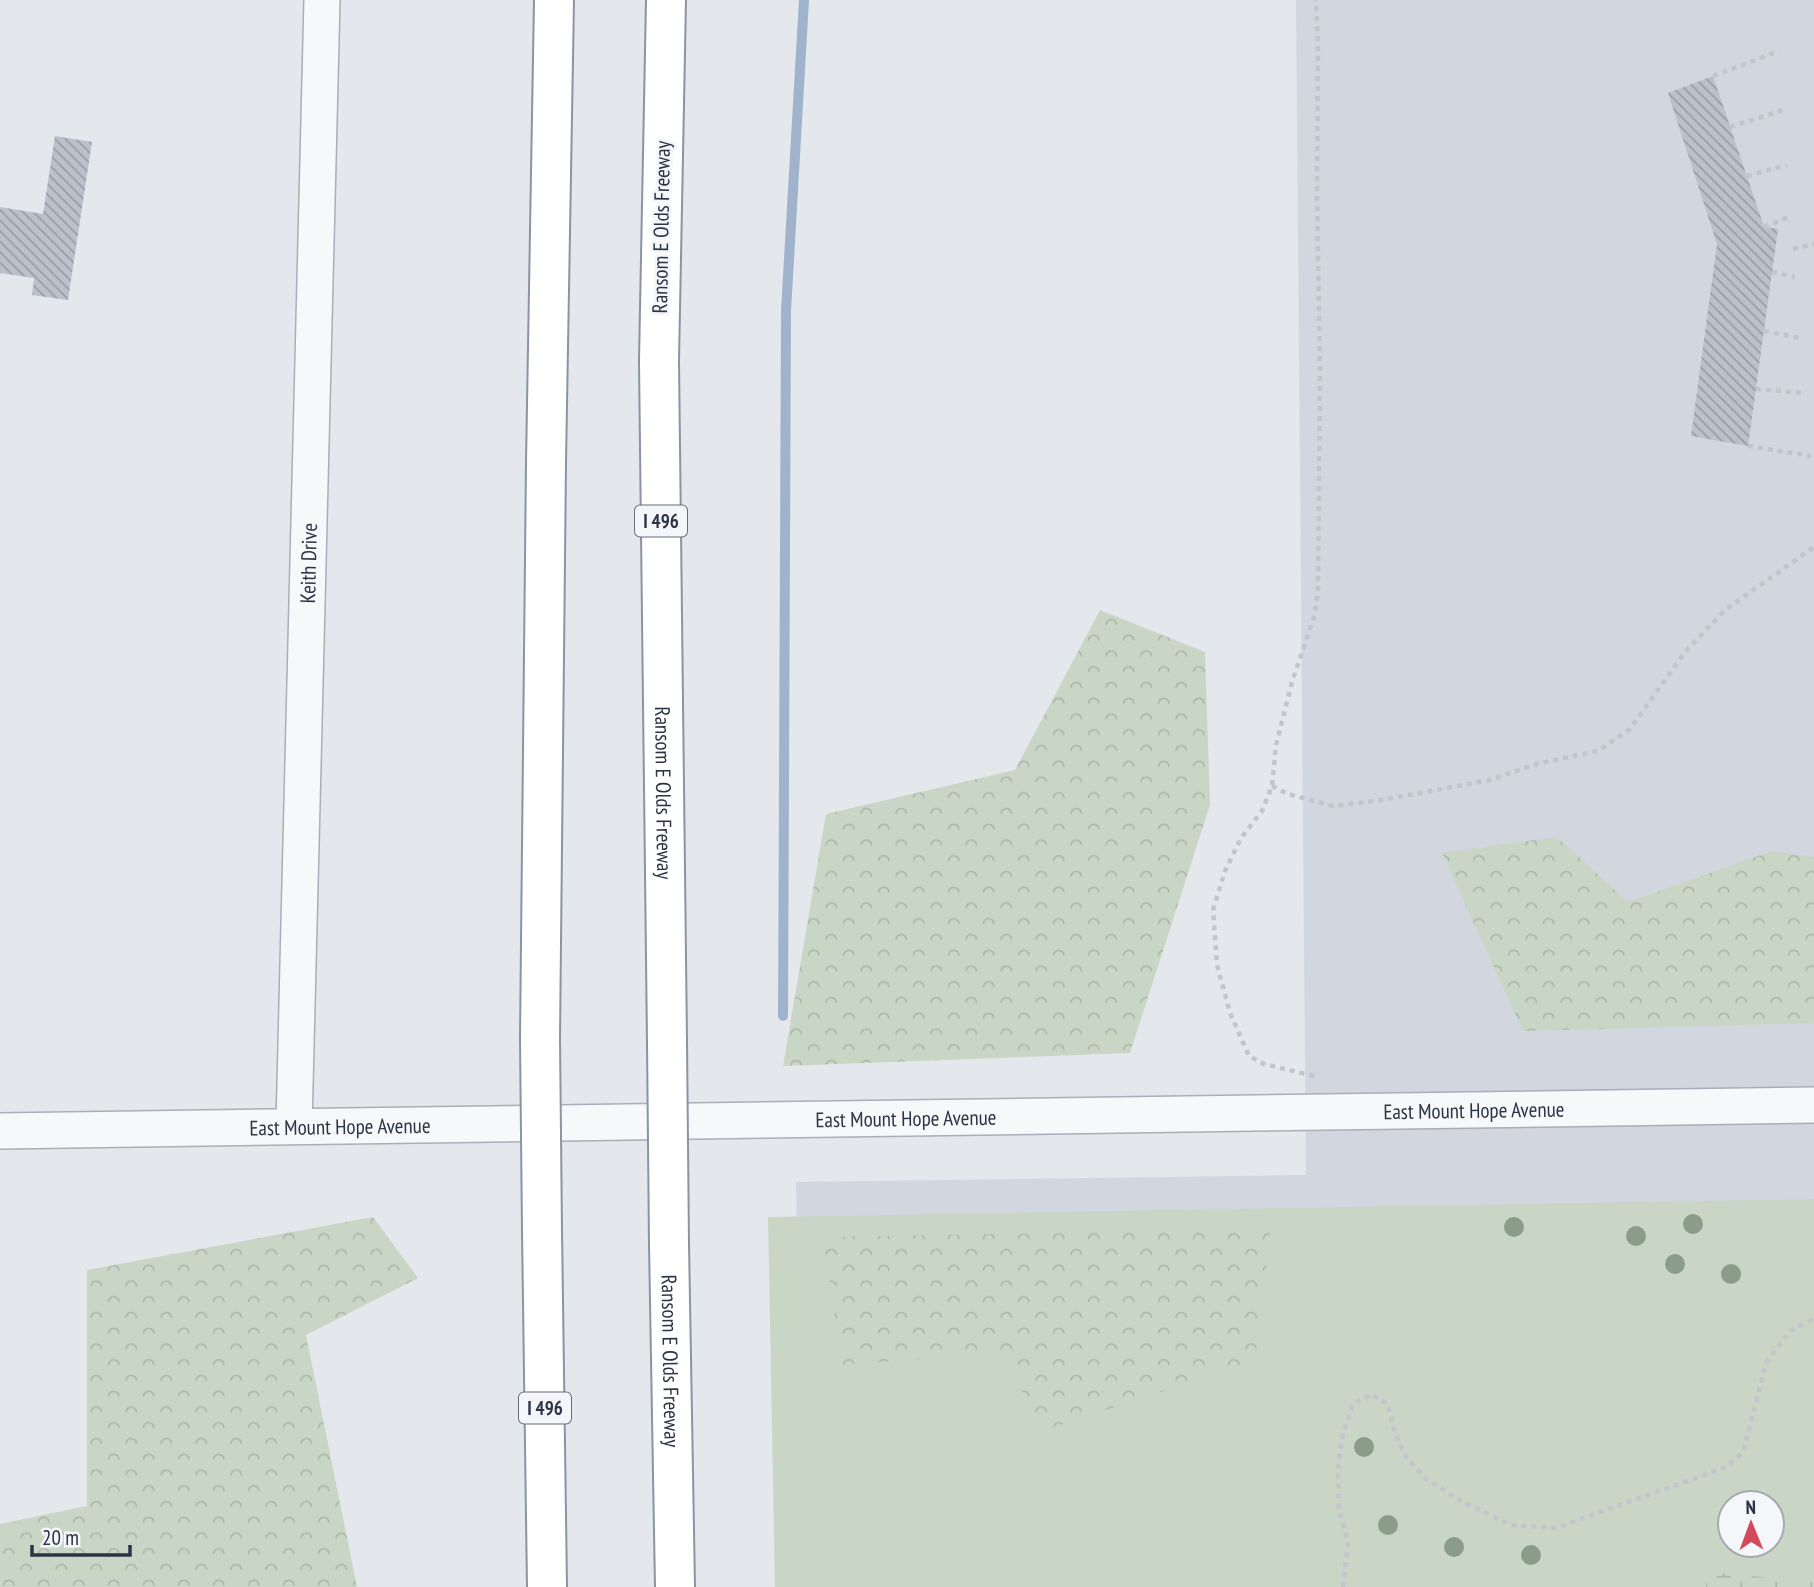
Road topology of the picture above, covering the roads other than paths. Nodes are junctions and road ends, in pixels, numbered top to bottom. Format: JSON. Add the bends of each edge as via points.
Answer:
{"nodes":[{"id":1,"x":321,"y":0,"type":"edge"},
{"id":2,"x":554,"y":0,"type":"edge"},
{"id":3,"x":666,"y":0,"type":"edge"},
{"id":4,"x":1814,"y":1105,"type":"edge"},
{"id":5,"x":294,"y":1125,"type":"junction"},
{"id":6,"x":0,"y":1131,"type":"edge"},
{"id":7,"x":547,"y":1587,"type":"edge"},
{"id":8,"x":675,"y":1587,"type":"edge"}],
"edges":[{"from":1,"to":5,"type":"street","name":"Keith Drive"},
{"from":2,"to":7,"type":"highway","number":"I 496","bridge":true,"via":[[540,1038]]},
{"from":3,"to":8,"type":"highway","name":"Ransom E Olds Freeway","number":"I 496","bridge":true,"via":[[659,362]]},
{"from":4,"to":5,"type":"street","name":"East Mount Hope Avenue"},
{"from":5,"to":6,"type":"street","name":"East Mount Hope Avenue"}]}
